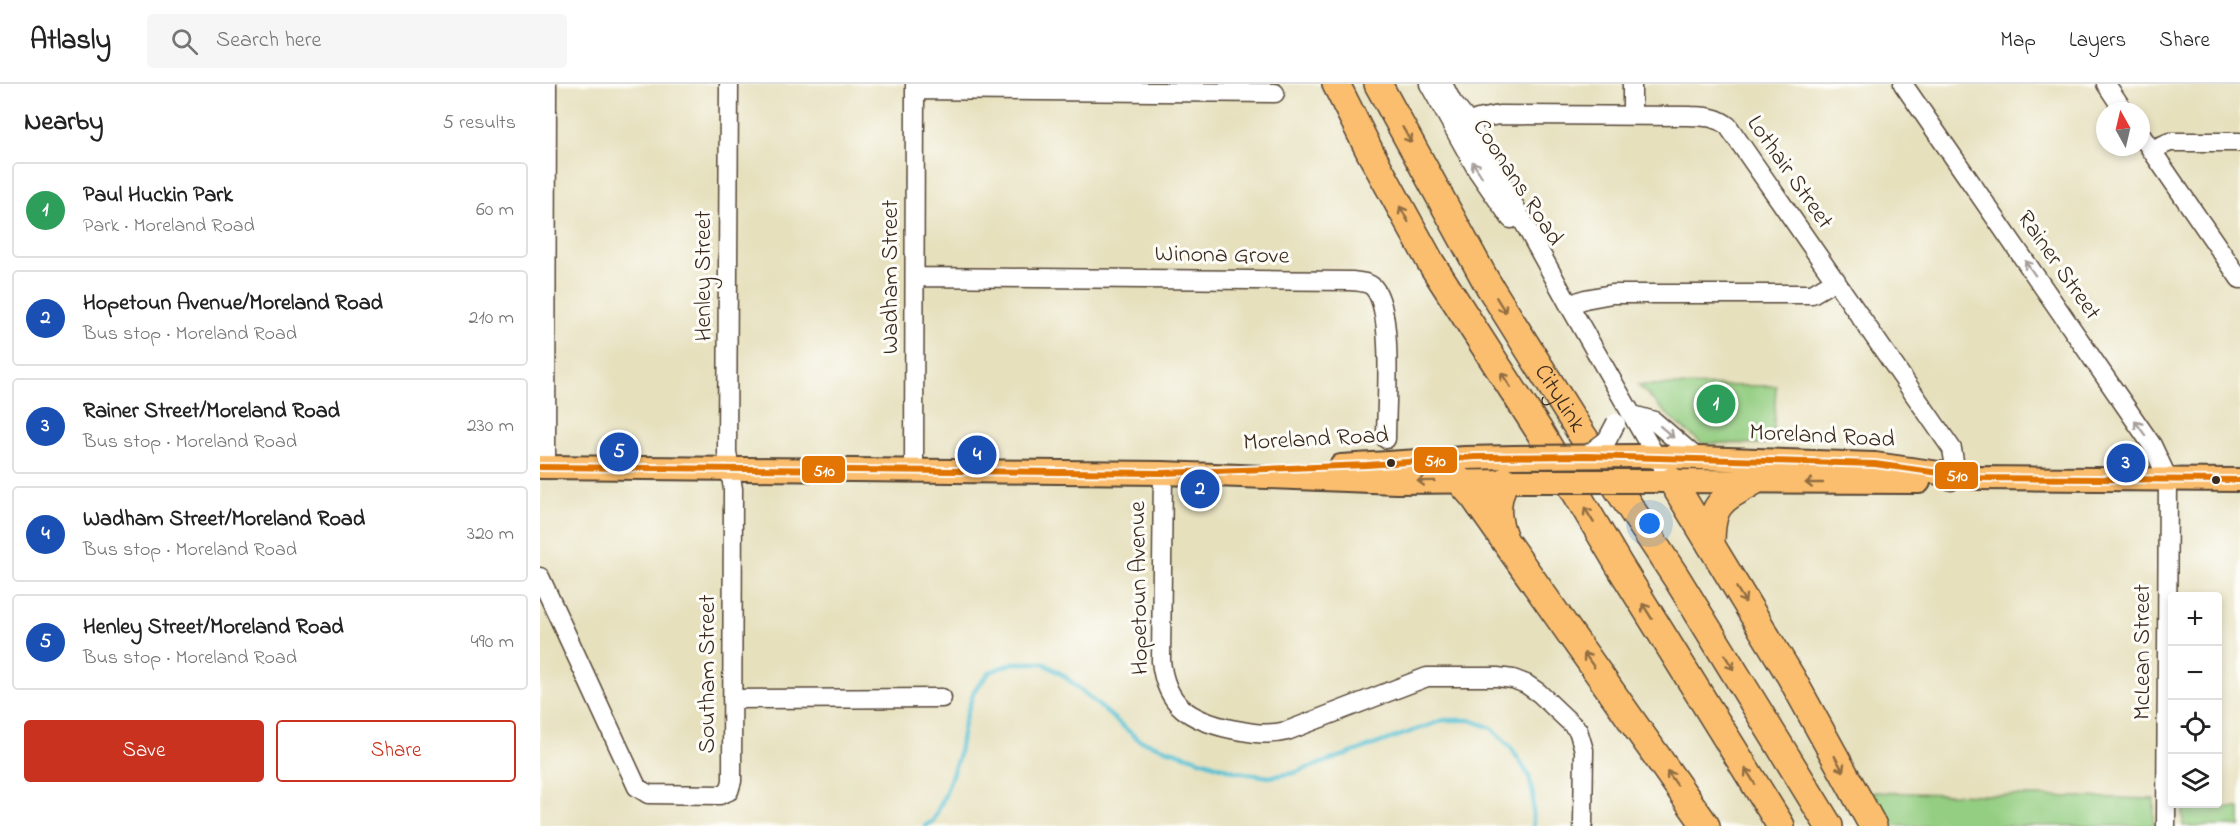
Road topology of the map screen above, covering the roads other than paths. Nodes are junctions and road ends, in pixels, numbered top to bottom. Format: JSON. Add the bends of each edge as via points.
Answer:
{"nodes":[{"id":1,"x":547,"y":84,"type":"edge"},
{"id":2,"x":729,"y":84,"type":"edge"},
{"id":3,"x":1336,"y":84,"type":"edge"},
{"id":4,"x":1378,"y":84,"type":"edge"},
{"id":5,"x":1429,"y":84,"type":"edge"},
{"id":6,"x":1443,"y":84,"type":"edge"},
{"id":7,"x":1632,"y":84,"type":"edge"},
{"id":8,"x":1903,"y":84,"type":"edge"},
{"id":9,"x":2106,"y":84,"type":"edge"},
{"id":10,"x":915,"y":87,"type":"edge"},
{"id":11,"x":1275,"y":93,"type":"dead end"},
{"id":12,"x":2118,"y":102,"type":"edge"},
{"id":13,"x":1632,"y":116,"type":"junction"},
{"id":14,"x":1461,"y":126,"type":"junction"},
{"id":15,"x":2240,"y":142,"type":"edge"},
{"id":16,"x":2150,"y":143,"type":"edge"},
{"id":17,"x":2150,"y":149,"type":"edge"},
{"id":18,"x":915,"y":277,"type":"junction"},
{"id":19,"x":2240,"y":279,"type":"edge"},
{"id":20,"x":1836,"y":280,"type":"junction"},
{"id":21,"x":1569,"y":305,"type":"junction"},
{"id":22,"x":1620,"y":393,"type":"junction"},
{"id":23,"x":1633,"y":415,"type":"junction"},
{"id":24,"x":1386,"y":439,"type":"dead end"},
{"id":25,"x":1586,"y":456,"type":"junction"},
{"id":26,"x":1648,"y":456,"type":"junction"},
{"id":27,"x":1697,"y":458,"type":"junction"},
{"id":28,"x":543,"y":467,"type":"edge"},
{"id":29,"x":730,"y":469,"type":"junction"},
{"id":30,"x":914,"y":470,"type":"junction"},
{"id":31,"x":1514,"y":472,"type":"junction"},
{"id":32,"x":1163,"y":473,"type":"junction"},
{"id":33,"x":1960,"y":478,"type":"junction"},
{"id":34,"x":2168,"y":479,"type":"junction"},
{"id":35,"x":2240,"y":480,"type":"edge"},
{"id":36,"x":1460,"y":481,"type":"junction"},
{"id":37,"x":1663,"y":481,"type":"junction"},
{"id":38,"x":1753,"y":482,"type":"junction"},
{"id":39,"x":1711,"y":545,"type":"junction"},
{"id":40,"x":1516,"y":557,"type":"junction"},
{"id":41,"x":540,"y":577,"type":"edge"},
{"id":42,"x":942,"y":698,"type":"dead end"},
{"id":43,"x":732,"y":699,"type":"junction"},
{"id":44,"x":1583,"y":826,"type":"edge"},
{"id":45,"x":1706,"y":826,"type":"edge"},
{"id":46,"x":1781,"y":826,"type":"edge"},
{"id":47,"x":1829,"y":826,"type":"edge"},
{"id":48,"x":1873,"y":826,"type":"edge"},
{"id":49,"x":2166,"y":826,"type":"edge"}],
"edges":[{"from":1,"to":28,"type":"street"},
{"from":2,"to":29,"type":"street","name":"Henley Street"},
{"from":46,"to":3,"type":"highway","name":"CityLink","one_way":true,"via":[[1538,429],[1431,263]]},
{"from":4,"to":47,"type":"highway","name":"CityLink","one_way":true,"via":[[1486,281],[1676,577]]},
{"from":5,"to":14,"type":"street","name":"Coonans Road"},
{"from":6,"to":14,"type":"street","name":"Coonans Road"},
{"from":7,"to":13,"type":"street"},
{"from":34,"to":8,"type":"street","name":"Rainer Street","one_way":true,"via":[[2152,445]]},
{"from":9,"to":12,"type":"street"},
{"from":10,"to":11,"type":"street"},
{"from":10,"to":18,"type":"street","name":"Wadham Street"},
{"from":13,"to":14,"type":"street","name":"Lothair Street","via":[[1499,115]]},
{"from":13,"to":20,"type":"street","name":"Lothair Street","via":[[1714,118],[1728,126]]},
{"from":14,"to":21,"type":"street","name":"Coonans Road"},
{"from":15,"to":16,"type":"street"},
{"from":17,"to":19,"type":"street"},
{"from":18,"to":24,"type":"street","name":"Winona Grove","via":[[1368,284],[1378,294],[1386,324]]},
{"from":18,"to":30,"type":"street","name":"Wadham Street"},
{"from":20,"to":21,"type":"street","via":[[1812,294],[1612,294]]},
{"from":20,"to":33,"type":"street","name":"Lothair Street","via":[[1952,449]]},
{"from":21,"to":22,"type":"street","name":"Coonans Road"},
{"from":22,"to":23,"type":"street","name":"Coonans Road"},
{"from":22,"to":25,"type":"street","bridge":true,"via":[[1616,423],[1607,440]]},
{"from":23,"to":26,"type":"street","name":"Coonans Road"},
{"from":23,"to":27,"type":"street","one_way":true,"via":[[1654,421]]},
{"from":25,"to":26,"type":"main road","name":"Moreland Road","bridge":true},
{"from":25,"to":31,"type":"main road","name":"Moreland Road","bridge":true,"via":[[1545,455]]},
{"from":26,"to":27,"type":"main road","name":"Moreland Road"},
{"from":26,"to":37,"type":"street","name":"Coonans Road"},
{"from":27,"to":33,"type":"main road","name":"Moreland Road","via":[[1875,464]]},
{"from":28,"to":29,"type":"main road","name":"Moreland Road"},
{"from":29,"to":30,"type":"main road","name":"Moreland Road"},
{"from":29,"to":43,"type":"street","name":"Southam Street"},
{"from":30,"to":32,"type":"main road","name":"Moreland Road"},
{"from":31,"to":32,"type":"main road","name":"Moreland Road","via":[[1465,458]]},
{"from":31,"to":36,"type":"main road","name":"Moreland Road"},
{"from":31,"to":37,"type":"main road","name":"Moreland Road","bridge":true},
{"from":31,"to":40,"type":"highway","via":[[1500,490],[1497,509],[1502,534]]},
{"from":36,"to":32,"type":"main road","name":"Moreland Road","one_way":true},
{"from":32,"to":44,"type":"street","name":"Hopetoun Avenue","via":[[1161,661],[1168,692],[1187,713],[1208,724],[1268,735],[1427,677],[1513,679],[1539,693],[1578,730],[1584,750]]},
{"from":33,"to":34,"type":"main road","name":"Moreland Road"},
{"from":33,"to":38,"type":"main road","name":"Moreland Road","one_way":true},
{"from":34,"to":35,"type":"main road","name":"Moreland Road"},
{"from":34,"to":49,"type":"street","name":"McLean Street"},
{"from":36,"to":40,"type":"highway"},
{"from":37,"to":38,"type":"main road","name":"Moreland Road"},
{"from":37,"to":39,"type":"highway"},
{"from":38,"to":39,"type":"highway","via":[[1718,505]]},
{"from":39,"to":48,"type":"highway","one_way":true,"via":[[1791,677]]},
{"from":45,"to":40,"type":"highway","one_way":true},
{"from":41,"to":43,"type":"street","name":"Southam Street","via":[[633,780],[643,792],[720,795],[729,791]]},
{"from":42,"to":43,"type":"street"}]}
